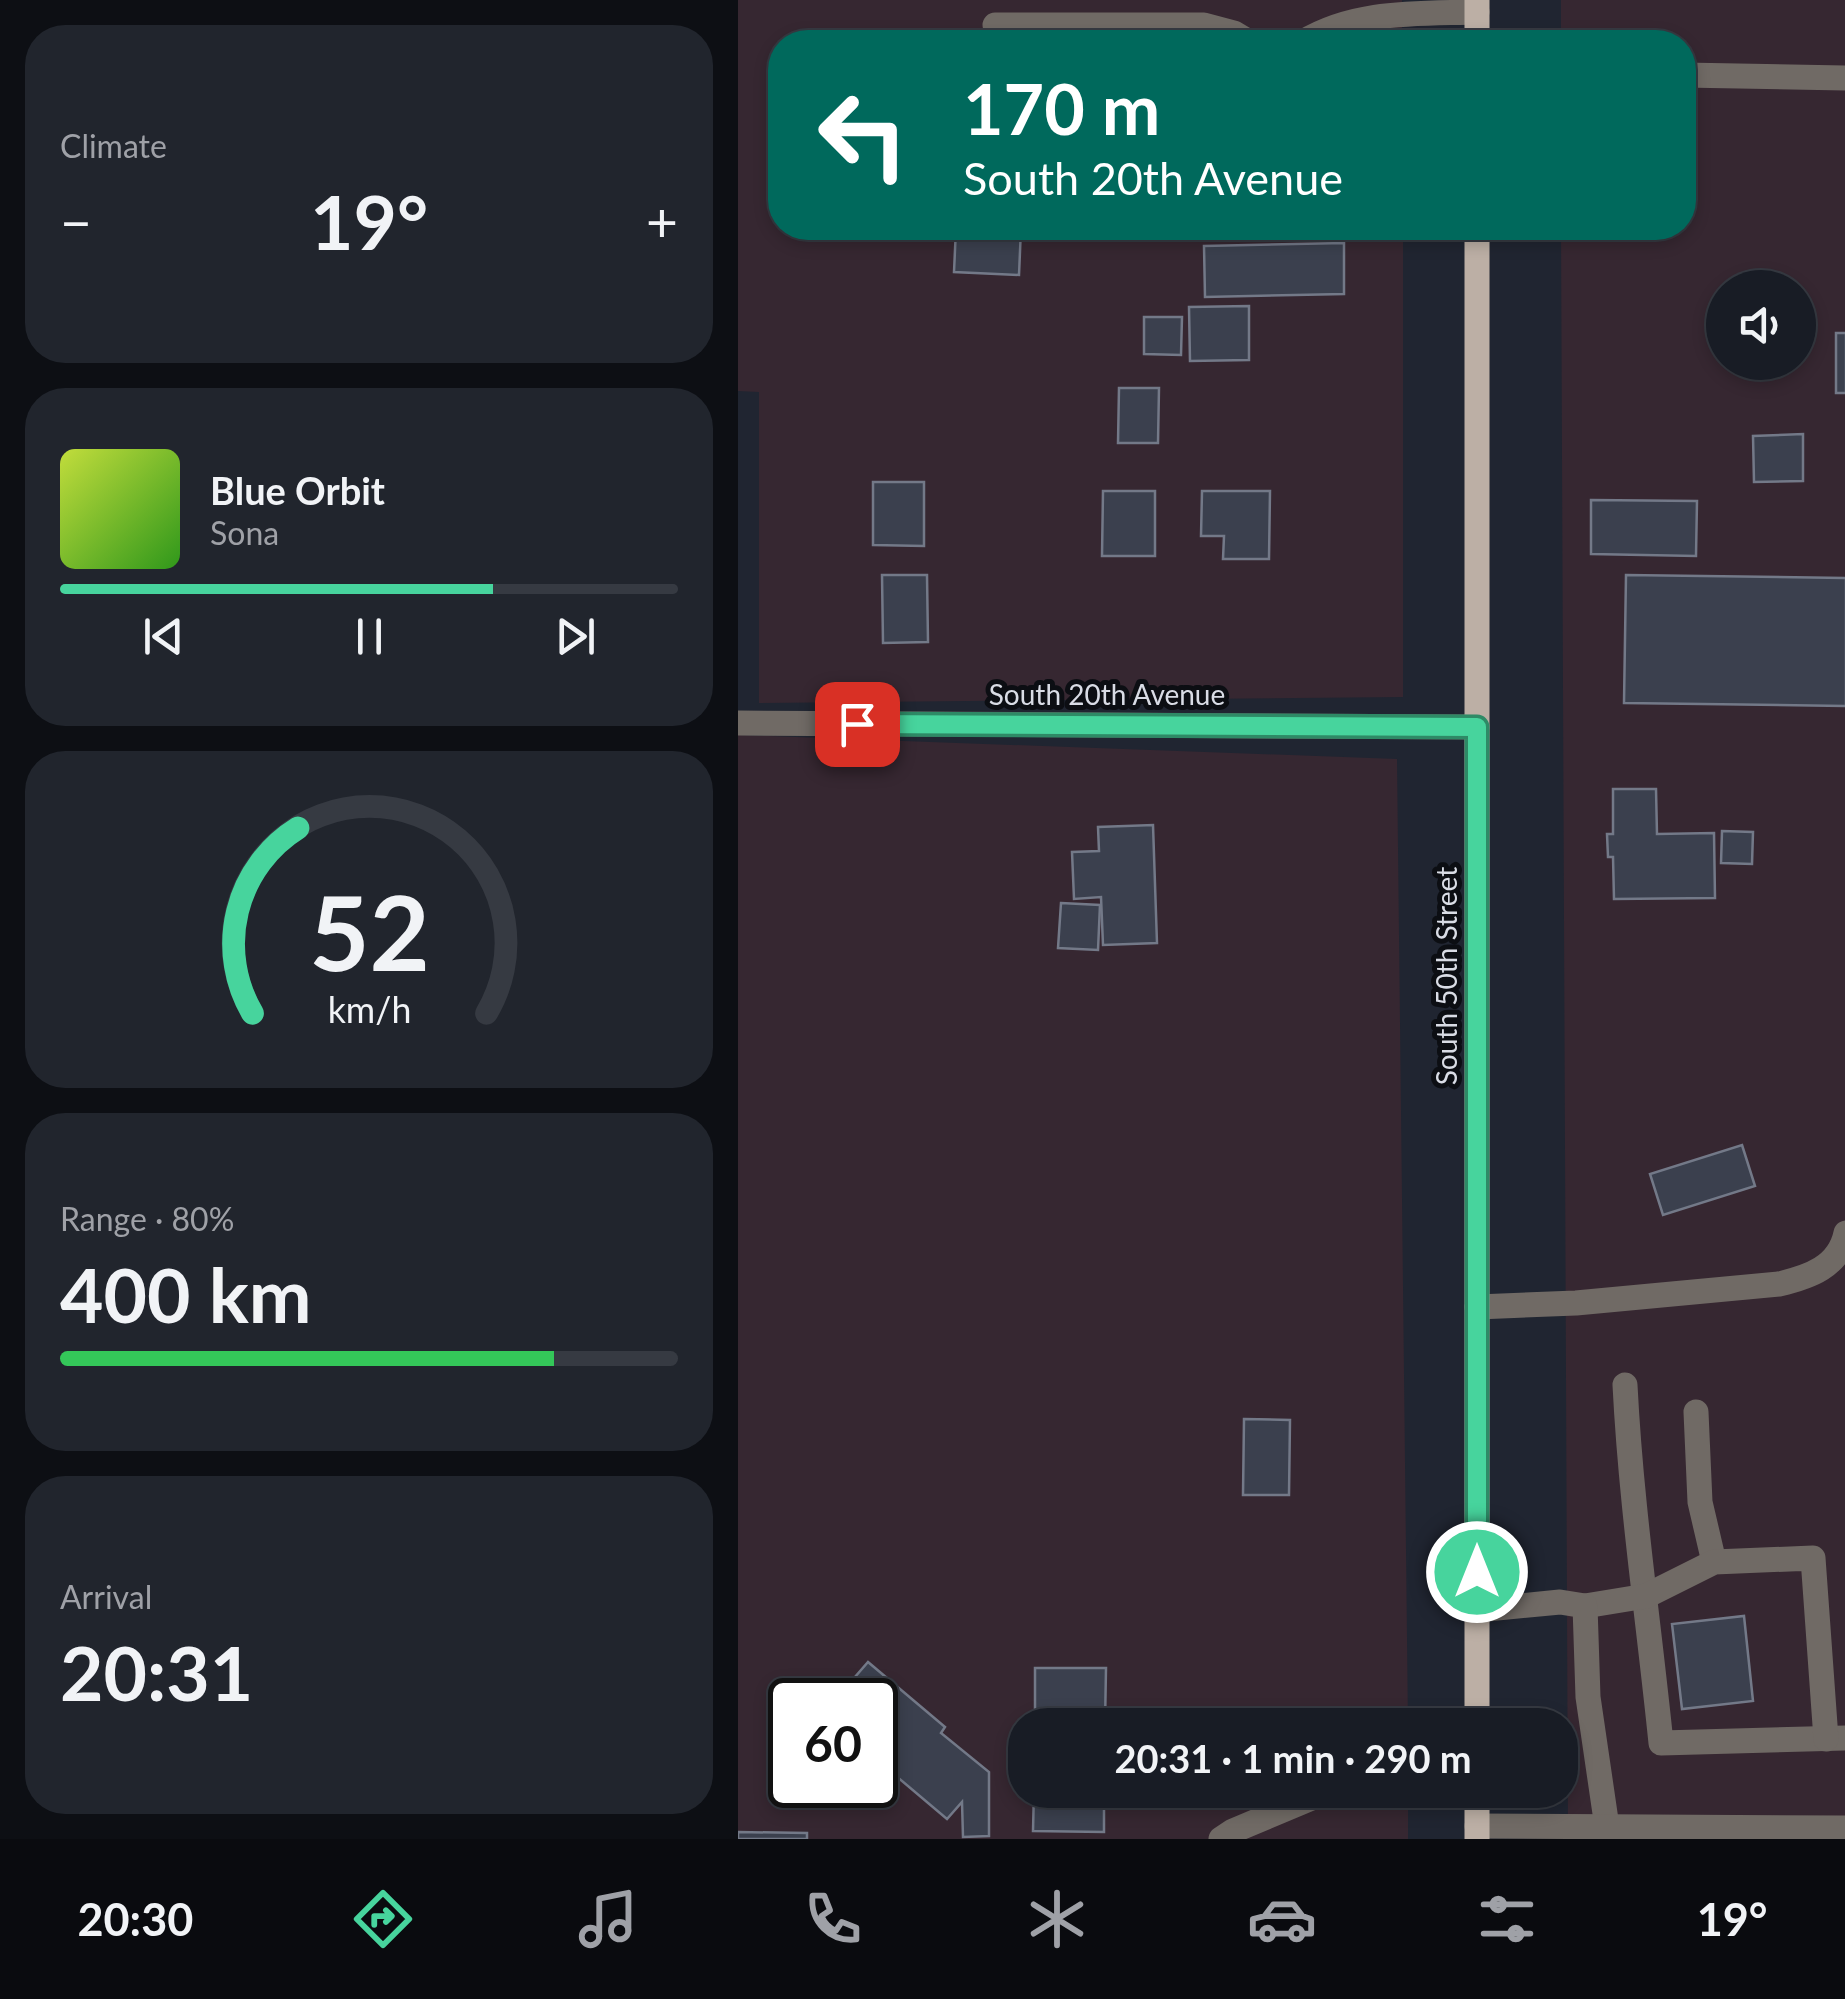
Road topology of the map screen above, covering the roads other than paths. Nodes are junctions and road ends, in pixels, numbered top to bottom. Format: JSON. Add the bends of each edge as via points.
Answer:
{"nodes":[{"id":1,"x":1477,"y":6,"type":"edge"},
{"id":2,"x":995,"y":26,"type":"dead end"},
{"id":3,"x":1221,"y":30,"type":"edge"},
{"id":4,"x":1326,"y":30,"type":"edge"},
{"id":5,"x":1696,"y":75,"type":"edge"},
{"id":6,"x":1846,"y":78,"type":"edge"},
{"id":7,"x":1477,"y":240,"type":"edge"},
{"id":8,"x":738,"y":723,"type":"edge"},
{"id":9,"x":1477,"y":727,"type":"junction"},
{"id":10,"x":1846,"y":1232,"type":"edge"},
{"id":11,"x":1477,"y":1307,"type":"junction"},
{"id":12,"x":1625,"y":1385,"type":"dead end"},
{"id":13,"x":1696,"y":1412,"type":"dead end"},
{"id":14,"x":1714,"y":1562,"type":"junction"},
{"id":15,"x":1646,"y":1596,"type":"junction"},
{"id":16,"x":1585,"y":1606,"type":"junction"},
{"id":17,"x":1477,"y":1610,"type":"junction"},
{"id":18,"x":1477,"y":1708,"type":"edge"},
{"id":19,"x":1836,"y":1738,"type":"edge"},
{"id":20,"x":1290,"y":1808,"type":"edge"},
{"id":21,"x":1607,"y":1827,"type":"junction"},
{"id":22,"x":1846,"y":1828,"type":"edge"},
{"id":23,"x":1477,"y":1833,"type":"edge"},
{"id":24,"x":1221,"y":1839,"type":"edge"}],
"edges":[{"from":1,"to":4,"type":"street","via":[[1384,15]]},
{"from":2,"to":3,"type":"street"},
{"from":5,"to":6,"type":"street"},
{"from":7,"to":9,"type":"main road","name":"South 50th Street"},
{"from":8,"to":9,"type":"street","name":"South 20th Avenue"},
{"from":9,"to":11,"type":"main road","name":"South 50th Street"},
{"from":10,"to":11,"type":"street","via":[[1834,1259],[1811,1276],[1779,1284]]},
{"from":11,"to":17,"type":"main road","name":"South 50th Street"},
{"from":12,"to":15,"type":"street","via":[[1630,1489]]},
{"from":13,"to":14,"type":"street","via":[[1700,1502]]},
{"from":14,"to":15,"type":"street"},
{"from":14,"to":19,"type":"street","via":[[1814,1558]]},
{"from":15,"to":16,"type":"street"},
{"from":15,"to":19,"type":"street","via":[[1661,1743]]},
{"from":16,"to":17,"type":"street"},
{"from":16,"to":21,"type":"street","via":[[1588,1698]]},
{"from":17,"to":18,"type":"main road","name":"South 50th Street"},
{"from":20,"to":24,"type":"street"},
{"from":21,"to":22,"type":"street"},
{"from":21,"to":23,"type":"street"}]}
